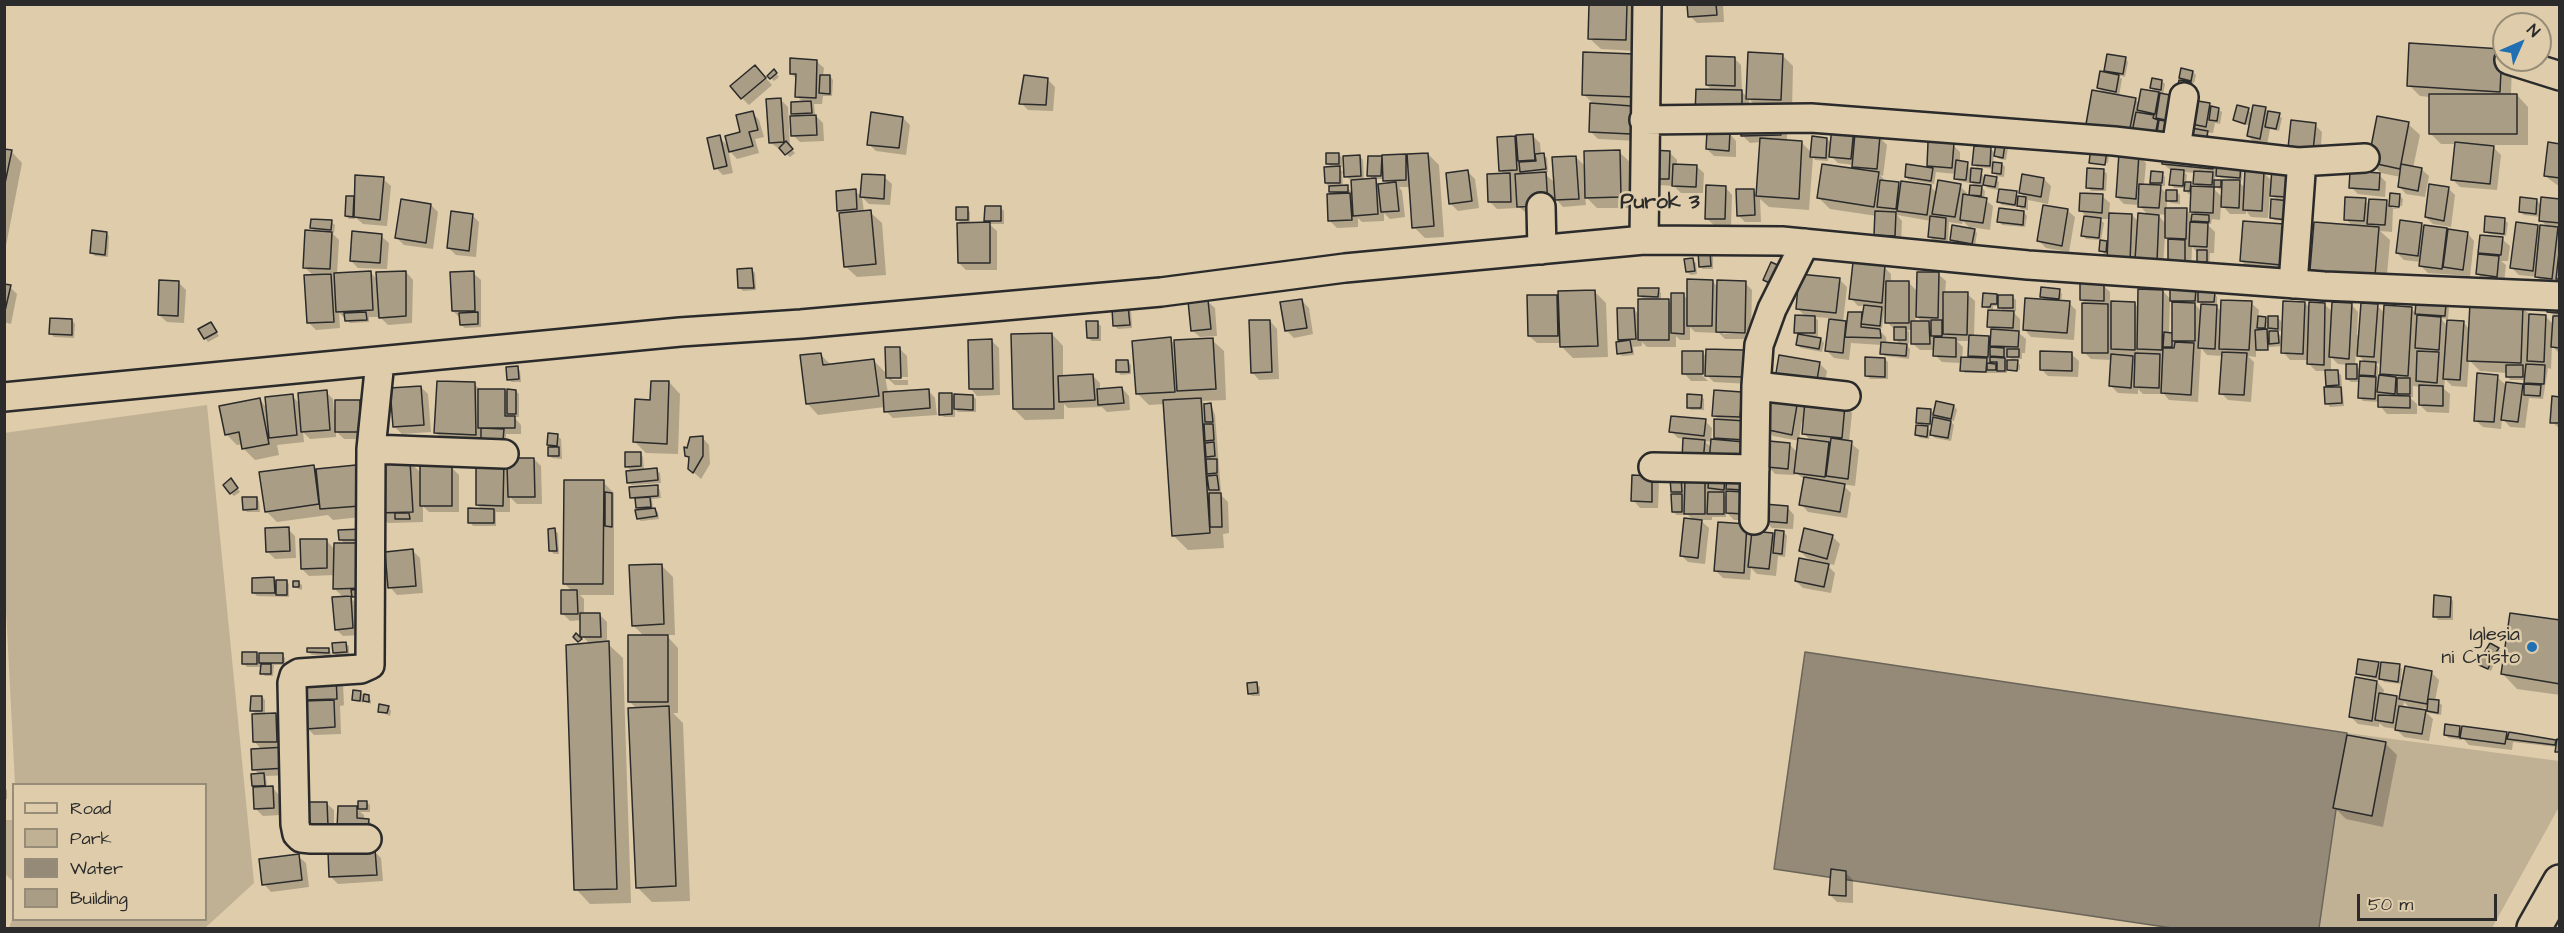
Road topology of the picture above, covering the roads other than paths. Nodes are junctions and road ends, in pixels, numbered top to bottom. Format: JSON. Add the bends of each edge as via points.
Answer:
{"nodes":[{"id":1,"x":1647,"y":4,"type":"edge"},
{"id":2,"x":2184,"y":97,"type":"dead end"},
{"id":3,"x":1644,"y":120,"type":"junction"},
{"id":4,"x":2176,"y":148,"type":"junction"},
{"id":5,"x":2365,"y":158,"type":"dead end"},
{"id":6,"x":2298,"y":162,"type":"junction"},
{"id":7,"x":1540,"y":207,"type":"dead end"},
{"id":8,"x":1644,"y":240,"type":"junction"},
{"id":9,"x":1805,"y":243,"type":"junction"},
{"id":10,"x":1542,"y":250,"type":"junction"},
{"id":11,"x":2293,"y":284,"type":"junction"},
{"id":12,"x":2559,"y":296,"type":"edge"},
{"id":13,"x":380,"y":361,"type":"junction"},
{"id":14,"x":1756,"y":386,"type":"junction"},
{"id":15,"x":1846,"y":396,"type":"dead end"},
{"id":16,"x":4,"y":397,"type":"edge"},
{"id":17,"x":372,"y":449,"type":"junction"},
{"id":18,"x":504,"y":454,"type":"dead end"},
{"id":19,"x":1653,"y":467,"type":"dead end"},
{"id":20,"x":1755,"y":469,"type":"junction"},
{"id":21,"x":1754,"y":520,"type":"dead end"},
{"id":22,"x":367,"y":839,"type":"dead end"},
{"id":23,"x":2559,"y":882,"type":"edge"},
{"id":24,"x":2534,"y":928,"type":"edge"}],
"edges":[{"from":1,"to":3,"type":"street"},
{"from":2,"to":4,"type":"street"},
{"from":3,"to":4,"type":"street","via":[[1811,118]]},
{"from":3,"to":8,"type":"street"},
{"from":4,"to":6,"type":"street"},
{"from":5,"to":6,"type":"street"},
{"from":6,"to":11,"type":"street","via":[[2301,174]]},
{"from":7,"to":10,"type":"street"},
{"from":8,"to":9,"type":"street"},
{"from":8,"to":10,"type":"street"},
{"from":9,"to":11,"type":"street","via":[[2028,265]]},
{"from":9,"to":14,"type":"street","via":[[1772,309],[1760,345]]},
{"from":10,"to":13,"type":"street","via":[[1345,268],[1161,292]]},
{"from":11,"to":12,"type":"street"},
{"from":13,"to":16,"type":"street"},
{"from":13,"to":17,"type":"street"},
{"from":14,"to":15,"type":"street"},
{"from":14,"to":20,"type":"street"},
{"from":17,"to":18,"type":"street"},
{"from":17,"to":22,"type":"street","via":[[370,664],[361,669],[299,673],[292,683],[297,834],[312,839]]},
{"from":19,"to":20,"type":"street"},
{"from":20,"to":21,"type":"street"},
{"from":23,"to":24,"type":"main road"}]}
